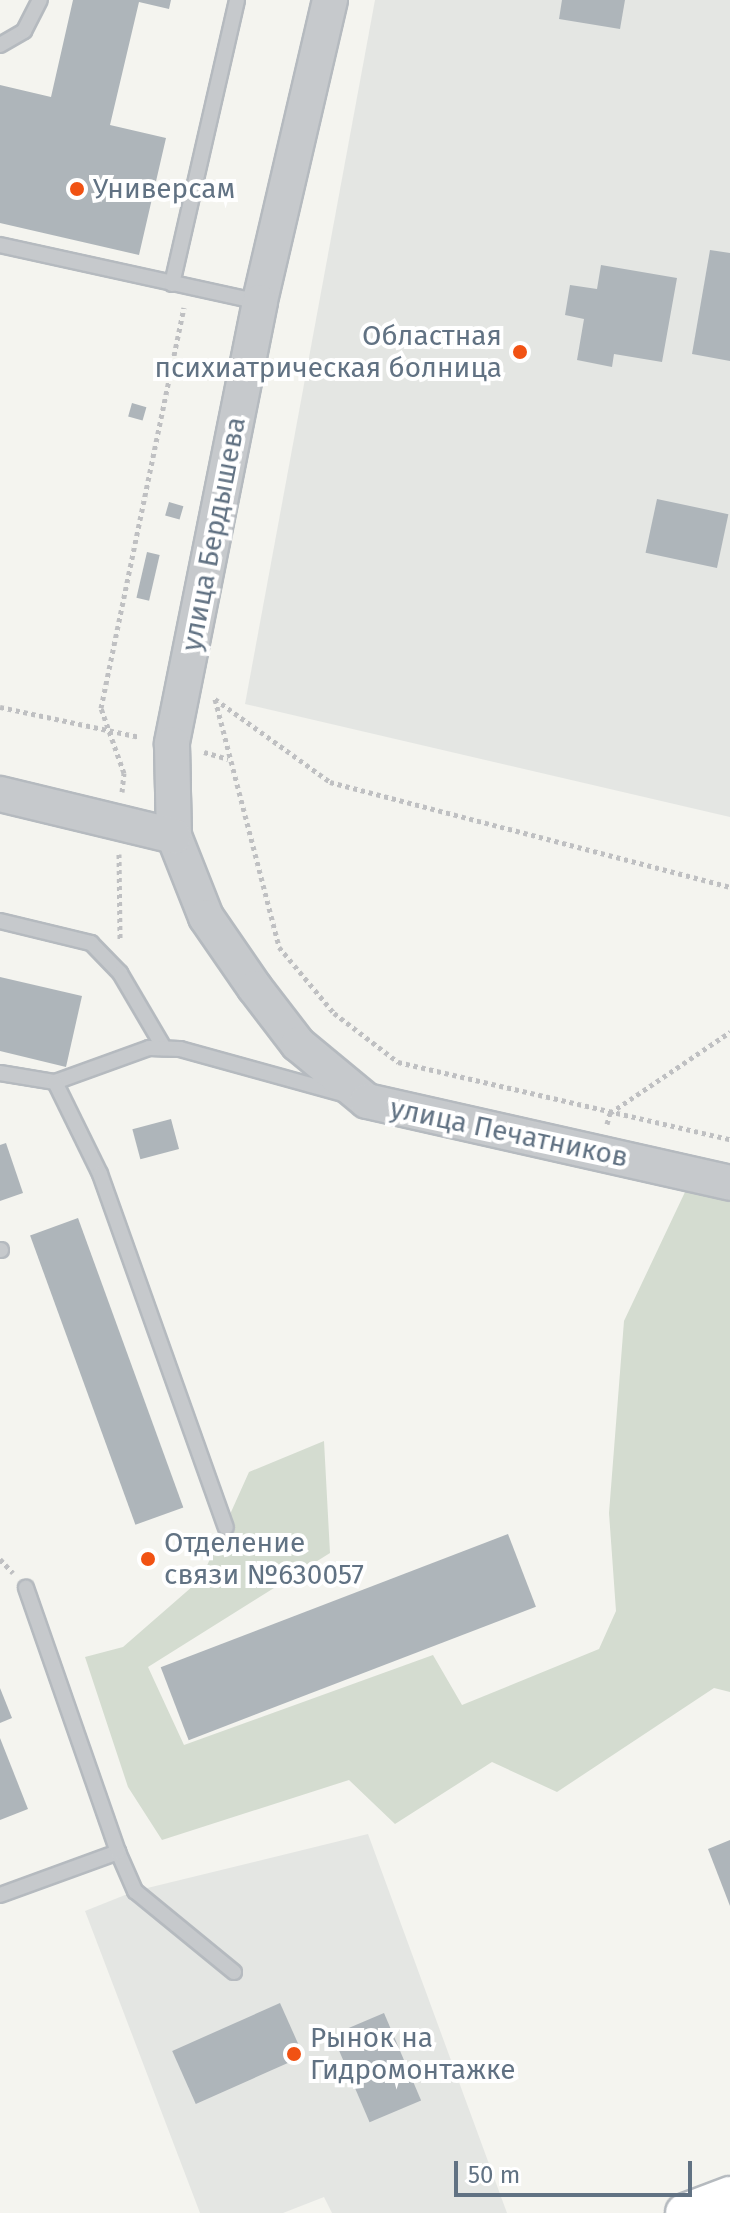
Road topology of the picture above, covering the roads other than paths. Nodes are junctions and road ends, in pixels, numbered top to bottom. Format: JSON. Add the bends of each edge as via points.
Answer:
{"nodes":[{"id":1,"x":40,"y":0,"type":"edge"},
{"id":2,"x":237,"y":0,"type":"edge"},
{"id":3,"x":330,"y":0,"type":"edge"},
{"id":4,"x":0,"y":45,"type":"edge"},
{"id":5,"x":0,"y":245,"type":"edge"},
{"id":6,"x":172,"y":284,"type":"junction"},
{"id":7,"x":260,"y":302,"type":"junction"},
{"id":8,"x":0,"y":794,"type":"edge"},
{"id":9,"x":174,"y":836,"type":"junction"},
{"id":10,"x":0,"y":921,"type":"edge"},
{"id":11,"x":164,"y":1048,"type":"junction"},
{"id":12,"x":0,"y":1073,"type":"edge"},
{"id":13,"x":55,"y":1082,"type":"junction"},
{"id":14,"x":367,"y":1101,"type":"junction"},
{"id":15,"x":730,"y":1183,"type":"edge"},
{"id":16,"x":226,"y":1527,"type":"dead end"},
{"id":17,"x":26,"y":1588,"type":"dead end"},
{"id":18,"x":118,"y":1852,"type":"junction"},
{"id":19,"x":0,"y":1895,"type":"edge"},
{"id":20,"x":234,"y":1972,"type":"dead end"},
{"id":21,"x":730,"y":2196,"type":"edge"},
{"id":22,"x":685,"y":2213,"type":"edge"}],
"edges":[{"from":1,"to":4,"type":"lane","via":[[24,31]]},
{"from":2,"to":6,"type":"lane"},
{"from":3,"to":7,"type":"street","name":"улица Бердышева"},
{"from":5,"to":6,"type":"lane"},
{"from":6,"to":7,"type":"lane"},
{"from":7,"to":9,"type":"street","name":"улица Бердышева","via":[[172,744]]},
{"from":8,"to":9,"type":"street"},
{"from":9,"to":14,"type":"street","name":"улица Печатников","via":[[206,917],[255,988],[298,1044]]},
{"from":10,"to":11,"type":"lane","via":[[91,943],[120,973]]},
{"from":11,"to":13,"type":"lane"},
{"from":11,"to":14,"type":"lane"},
{"from":12,"to":13,"type":"lane"},
{"from":13,"to":16,"type":"lane","via":[[100,1174]]},
{"from":14,"to":15,"type":"street","name":"улица Печатников"},
{"from":17,"to":18,"type":"lane"},
{"from":18,"to":19,"type":"lane"},
{"from":18,"to":20,"type":"lane","via":[[135,1891]]},
{"from":21,"to":22,"type":"main road"}]}
